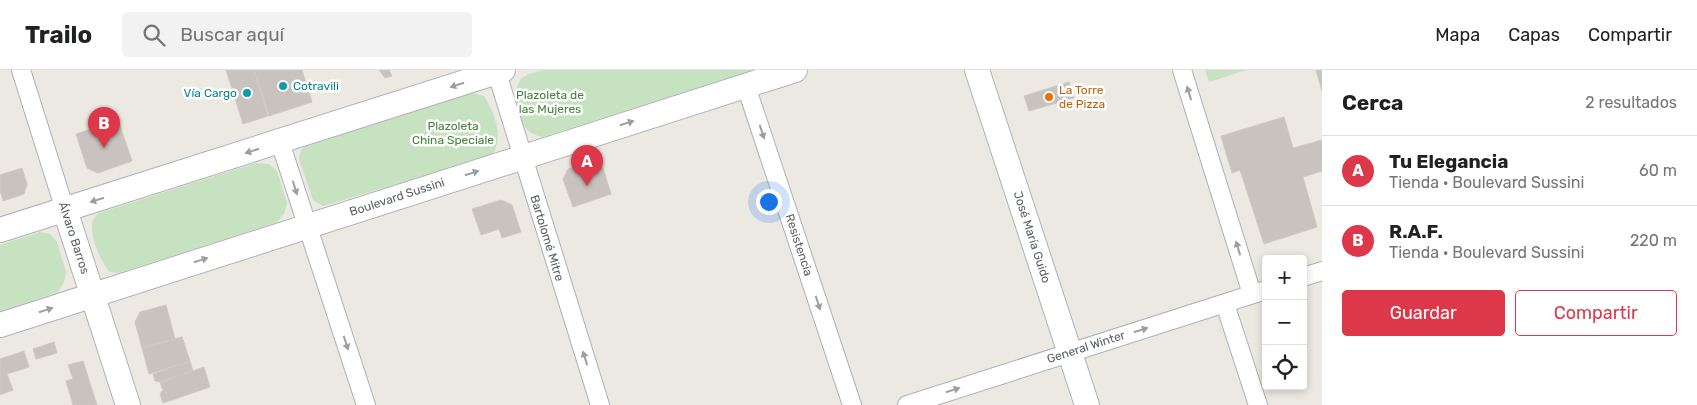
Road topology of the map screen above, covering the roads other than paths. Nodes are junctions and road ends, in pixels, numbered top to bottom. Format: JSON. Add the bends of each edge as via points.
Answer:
{"nodes":[{"id":1,"x":22,"y":70,"type":"edge"},
{"id":2,"x":795,"y":70,"type":"edge"},
{"id":3,"x":977,"y":70,"type":"edge"},
{"id":4,"x":1182,"y":70,"type":"edge"},
{"id":5,"x":499,"y":71,"type":"edge"},
{"id":6,"x":746,"y":86,"type":"junction"},
{"id":7,"x":280,"y":142,"type":"junction"},
{"id":8,"x":522,"y":157,"type":"junction"},
{"id":9,"x":66,"y":210,"type":"junction"},
{"id":10,"x":308,"y":226,"type":"junction"},
{"id":11,"x":0,"y":230,"type":"edge"},
{"id":12,"x":1322,"y":271,"type":"edge"},
{"id":13,"x":1307,"y":276,"type":"edge"},
{"id":14,"x":1259,"y":292,"type":"edge"},
{"id":15,"x":92,"y":295,"type":"junction"},
{"id":16,"x":1225,"y":304,"type":"junction"},
{"id":17,"x":0,"y":325,"type":"edge"},
{"id":18,"x":1070,"y":352,"type":"junction"},
{"id":19,"x":128,"y":405,"type":"edge"},
{"id":20,"x":366,"y":405,"type":"edge"},
{"id":21,"x":600,"y":405,"type":"edge"},
{"id":22,"x":852,"y":405,"type":"edge"},
{"id":23,"x":907,"y":405,"type":"edge"},
{"id":24,"x":1087,"y":405,"type":"edge"},
{"id":25,"x":1258,"y":405,"type":"edge"}],
"edges":[{"from":1,"to":9,"type":"street","name":"Álvaro Barros"},
{"from":2,"to":6,"type":"main road","name":"Boulevard Sussini"},
{"from":3,"to":18,"type":"main road","name":"José María Guido"},
{"from":14,"to":4,"type":"street","one_way":true},
{"from":5,"to":7,"type":"main road","one_way":true},
{"from":5,"to":8,"type":"street","name":"Bartolomé Mitre"},
{"from":8,"to":6,"type":"main road","name":"Boulevard Sussini","one_way":true},
{"from":6,"to":22,"type":"street","name":"Resistencia","one_way":true},
{"from":7,"to":9,"type":"main road","one_way":true},
{"from":7,"to":10,"type":"street","one_way":true},
{"from":10,"to":8,"type":"main road","name":"Boulevard Sussini","one_way":true},
{"from":21,"to":8,"type":"street","name":"Bartolomé Mitre","one_way":true},
{"from":9,"to":11,"type":"main road"},
{"from":9,"to":15,"type":"main road","name":"Álvaro Barros"},
{"from":15,"to":10,"type":"main road","name":"Boulevard Sussini","one_way":true},
{"from":10,"to":20,"type":"street","one_way":true},
{"from":12,"to":13,"type":"street"},
{"from":14,"to":16,"type":"street","name":"General Winter"},
{"from":17,"to":15,"type":"main road","name":"Boulevard Sussini","one_way":true},
{"from":15,"to":19,"type":"main road","name":"Álvaro Barros"},
{"from":18,"to":16,"type":"street","name":"General Winter","one_way":true},
{"from":16,"to":25,"type":"street"},
{"from":23,"to":18,"type":"street","name":"General Winter","one_way":true},
{"from":18,"to":24,"type":"main road","name":"José María Guido"}]}
